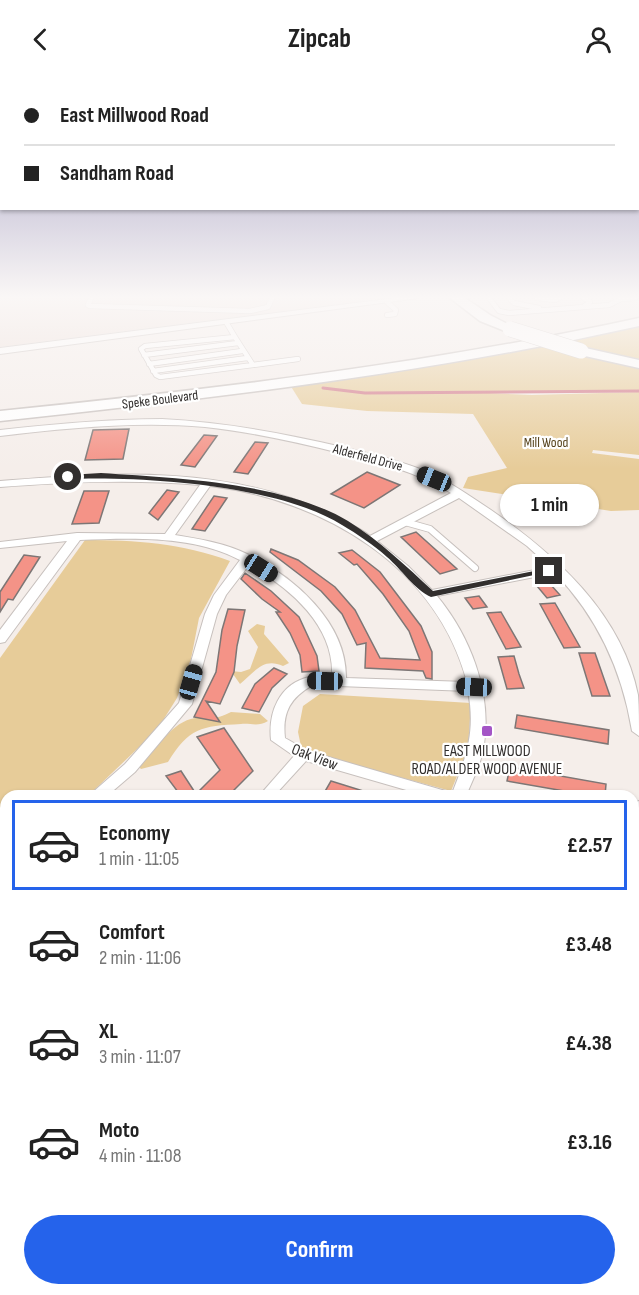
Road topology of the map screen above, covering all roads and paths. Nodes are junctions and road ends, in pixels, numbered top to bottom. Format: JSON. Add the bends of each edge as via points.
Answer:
{"nodes":[{"id":1,"x":144,"y":355,"type":"edge"},
{"id":2,"x":215,"y":355,"type":"edge"},
{"id":3,"x":245,"y":355,"type":"edge"},
{"id":4,"x":427,"y":355,"type":"edge"},
{"id":5,"x":473,"y":355,"type":"edge"},
{"id":6,"x":603,"y":355,"type":"edge"},
{"id":7,"x":613,"y":355,"type":"edge"},
{"id":8,"x":247,"y":358,"type":"junction"},
{"id":9,"x":298,"y":358,"type":"dead end"},
{"id":10,"x":639,"y":359,"type":"edge"},
{"id":11,"x":149,"y":364,"type":"junction"},
{"id":12,"x":253,"y":364,"type":"junction"},
{"id":13,"x":639,"y":364,"type":"edge"},
{"id":14,"x":153,"y":371,"type":"junction"},
{"id":15,"x":0,"y":406,"type":"edge"},
{"id":16,"x":0,"y":416,"type":"edge"},
{"id":17,"x":0,"y":433,"type":"edge"},
{"id":18,"x":207,"y":483,"type":"junction"},
{"id":19,"x":0,"y":484,"type":"edge"},
{"id":20,"x":458,"y":494,"type":"junction"},
{"id":21,"x":405,"y":522,"type":"junction"},
{"id":22,"x":77,"y":536,"type":"junction"},
{"id":23,"x":168,"y":537,"type":"junction"},
{"id":24,"x":370,"y":540,"type":"junction"},
{"id":25,"x":0,"y":545,"type":"edge"},
{"id":26,"x":247,"y":559,"type":"junction"},
{"id":27,"x":475,"y":568,"type":"dead end"},
{"id":28,"x":557,"y":569,"type":"junction"},
{"id":29,"x":431,"y":594,"type":"junction"},
{"id":30,"x":0,"y":639,"type":"edge"},
{"id":31,"x":339,"y":681,"type":"junction"},
{"id":32,"x":474,"y":687,"type":"junction"},
{"id":33,"x":639,"y":731,"type":"edge"},
{"id":34,"x":303,"y":755,"type":"junction"},
{"id":35,"x":105,"y":790,"type":"edge"},
{"id":36,"x":272,"y":790,"type":"edge"},
{"id":37,"x":423,"y":790,"type":"edge"},
{"id":38,"x":461,"y":790,"type":"edge"}],
"edges":[{"from":1,"to":11,"type":"lane"},
{"from":2,"to":11,"type":"lane"},
{"from":3,"to":8,"type":"lane"},
{"from":4,"to":15,"type":"highway","name":"Speke Boulevard","via":[[217,385]]},
{"from":5,"to":16,"type":"highway","name":"Speke Boulevard","via":[[308,380]]},
{"from":6,"to":13,"type":"highway"},
{"from":7,"to":10,"type":"highway"},
{"from":8,"to":12,"type":"lane"},
{"from":8,"to":14,"type":"lane"},
{"from":9,"to":12,"type":"lane"},
{"from":11,"to":14,"type":"lane"},
{"from":12,"to":14,"type":"lane","via":[[165,376]]},
{"from":17,"to":20,"type":"street","name":"Alderfield Drive","via":[[141,422],[245,429],[381,460],[434,479]]},
{"from":18,"to":19,"type":"street","via":[[101,476]]},
{"from":18,"to":23,"type":"street"},
{"from":18,"to":24,"type":"street","via":[[279,497],[318,510]]},
{"from":20,"to":21,"type":"street"},
{"from":20,"to":28,"type":"street","name":"Alderfield Drive","via":[[539,551]]},
{"from":21,"to":24,"type":"street"},
{"from":21,"to":27,"type":"lane","via":[[430,529]]},
{"from":22,"to":23,"type":"street"},
{"from":22,"to":25,"type":"street"},
{"from":22,"to":30,"type":"street"},
{"from":23,"to":26,"type":"street","via":[[227,550]]},
{"from":24,"to":29,"type":"street"},
{"from":26,"to":31,"type":"street","via":[[299,594],[320,619],[339,658]]},
{"from":26,"to":35,"type":"street","via":[[220,594],[211,614],[185,704],[130,768]]},
{"from":28,"to":29,"type":"street"},
{"from":28,"to":33,"type":"street","name":"Alderfield Drive","via":[[594,614],[617,652]]},
{"from":29,"to":32,"type":"street","via":[[463,646]]},
{"from":31,"to":32,"type":"street","name":"Oak View"},
{"from":31,"to":34,"type":"street","name":"Oak View","via":[[311,681],[293,689],[281,707],[276,724],[278,740]]},
{"from":32,"to":38,"type":"street","via":[[477,745]]},
{"from":34,"to":36,"type":"street"},
{"from":34,"to":37,"type":"street","name":"Oak View"}]}
